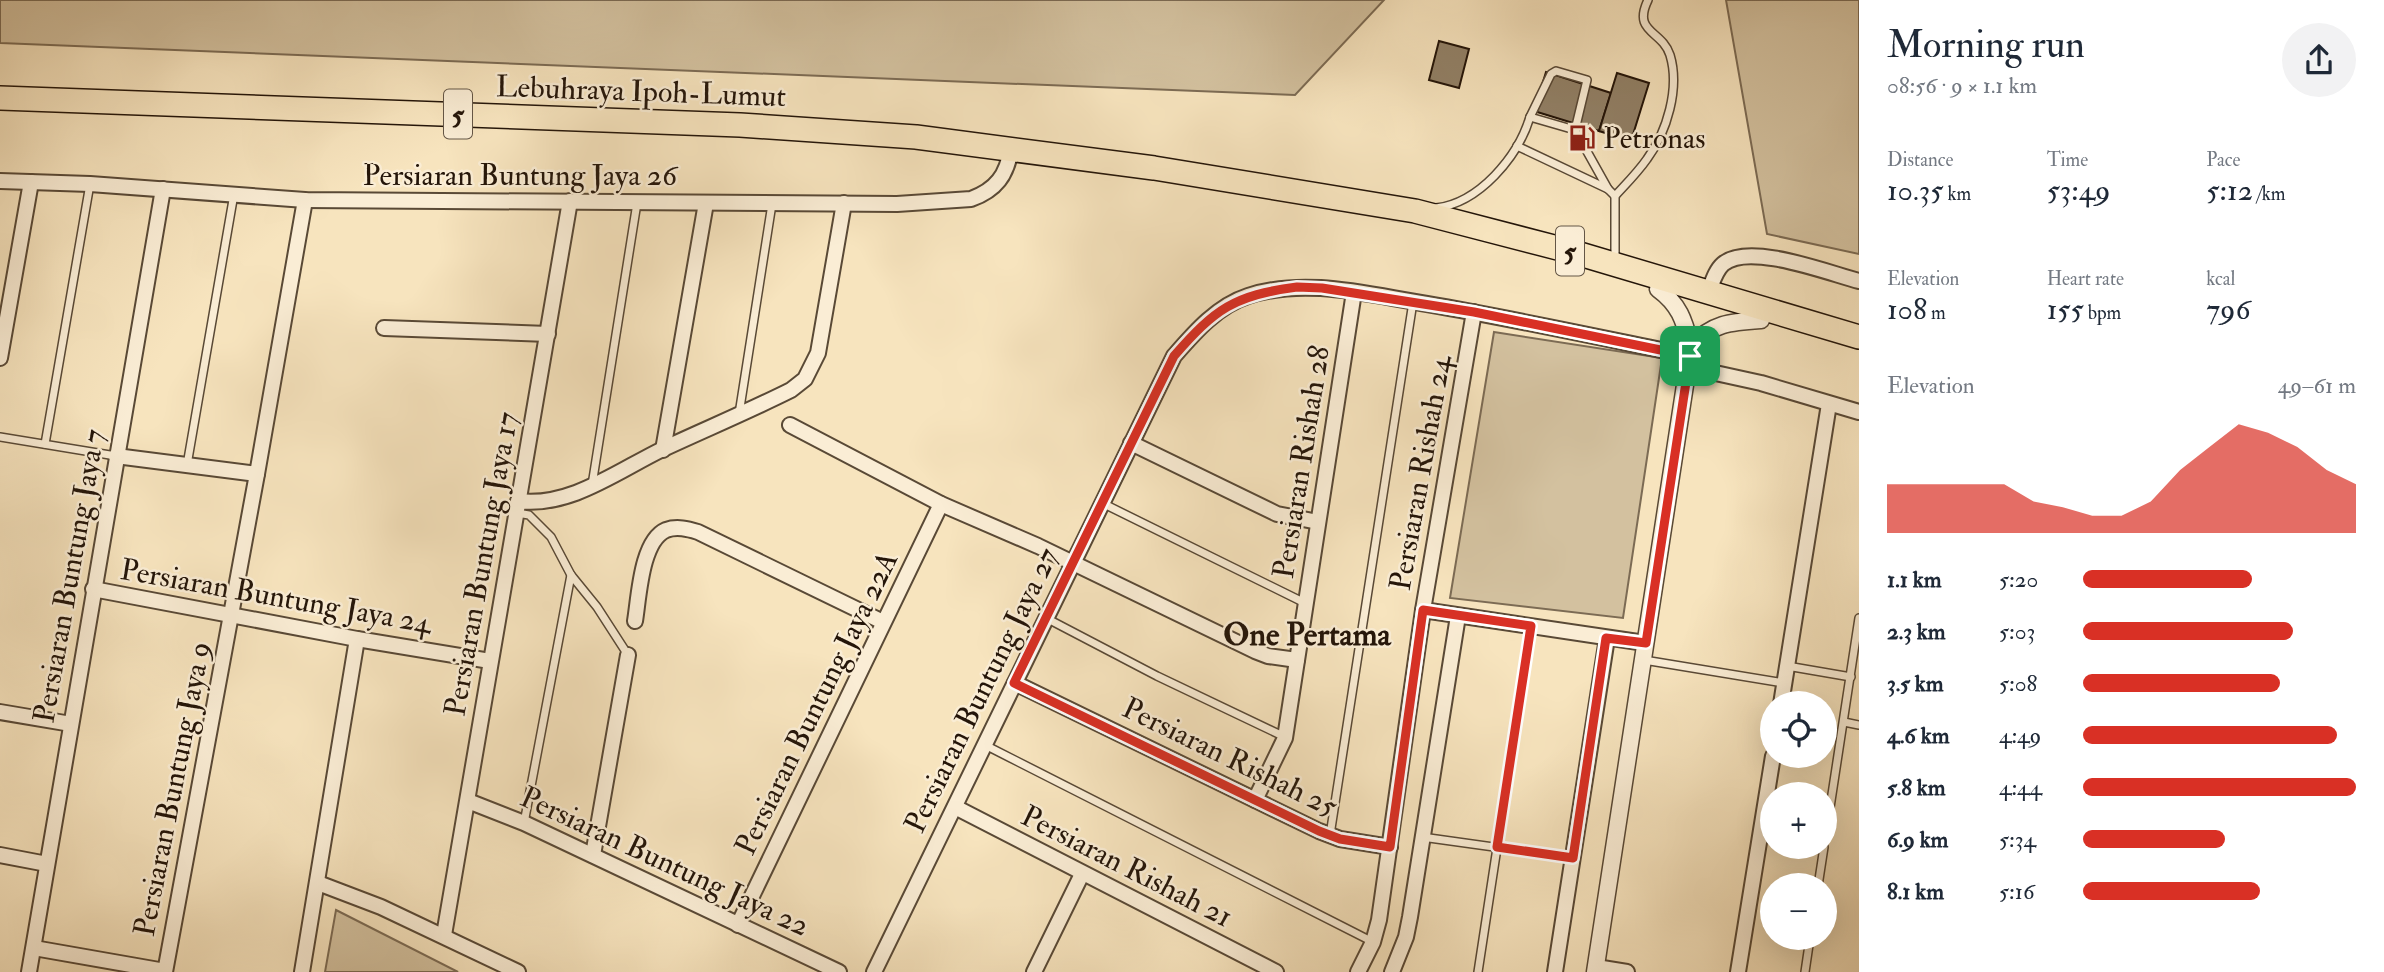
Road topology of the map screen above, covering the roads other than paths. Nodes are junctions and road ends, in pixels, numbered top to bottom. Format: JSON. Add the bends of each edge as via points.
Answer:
{"nodes":[{"id":1,"x":1648,"y":0,"type":"edge"},
{"id":2,"x":0,"y":98,"type":"edge"},
{"id":3,"x":1530,"y":117,"type":"junction"},
{"id":4,"x":1575,"y":130,"type":"junction"},
{"id":5,"x":1517,"y":146,"type":"junction"},
{"id":6,"x":1011,"y":149,"type":"junction"},
{"id":7,"x":0,"y":181,"type":"edge"},
{"id":8,"x":31,"y":182,"type":"junction"},
{"id":9,"x":90,"y":184,"type":"junction"},
{"id":10,"x":1275,"y":188,"type":"junction"},
{"id":11,"x":163,"y":189,"type":"junction"},
{"id":12,"x":1608,"y":189,"type":"junction"},
{"id":13,"x":234,"y":194,"type":"junction"},
{"id":14,"x":1615,"y":196,"type":"junction"},
{"id":15,"x":305,"y":201,"type":"junction"},
{"id":16,"x":570,"y":201,"type":"junction"},
{"id":17,"x":637,"y":202,"type":"junction"},
{"id":18,"x":706,"y":203,"type":"junction"},
{"id":19,"x":844,"y":203,"type":"junction"},
{"id":20,"x":772,"y":204,"type":"junction"},
{"id":21,"x":1415,"y":211,"type":"junction"},
{"id":22,"x":1615,"y":265,"type":"junction"},
{"id":23,"x":1859,"y":281,"type":"edge"},
{"id":24,"x":1658,"y":289,"type":"junction"},
{"id":25,"x":1354,"y":292,"type":"junction"},
{"id":26,"x":1709,"y":293,"type":"junction"},
{"id":27,"x":1413,"y":302,"type":"junction"},
{"id":28,"x":1474,"y":312,"type":"junction"},
{"id":29,"x":1761,"y":320,"type":"junction"},
{"id":30,"x":384,"y":328,"type":"dead end"},
{"id":31,"x":548,"y":334,"type":"junction"},
{"id":32,"x":1859,"y":337,"type":"edge"},
{"id":33,"x":1859,"y":349,"type":"edge"},
{"id":34,"x":1689,"y":356,"type":"junction"},
{"id":35,"x":0,"y":358,"type":"edge"},
{"id":36,"x":1829,"y":404,"type":"junction"},
{"id":37,"x":1859,"y":412,"type":"edge"},
{"id":38,"x":739,"y":415,"type":"junction"},
{"id":39,"x":790,"y":425,"type":"dead end"},
{"id":40,"x":0,"y":437,"type":"edge"},
{"id":41,"x":1131,"y":443,"type":"junction"},
{"id":42,"x":45,"y":444,"type":"junction"},
{"id":43,"x":663,"y":450,"type":"junction"},
{"id":44,"x":116,"y":456,"type":"junction"},
{"id":45,"x":187,"y":465,"type":"junction"},
{"id":46,"x":257,"y":474,"type":"junction"},
{"id":47,"x":592,"y":486,"type":"junction"},
{"id":48,"x":1102,"y":503,"type":"junction"},
{"id":49,"x":941,"y":504,"type":"junction"},
{"id":50,"x":517,"y":507,"type":"junction"},
{"id":51,"x":1318,"y":522,"type":"junction"},
{"id":52,"x":1071,"y":564,"type":"junction"},
{"id":53,"x":571,"y":575,"type":"junction"},
{"id":54,"x":93,"y":589,"type":"junction"},
{"id":55,"x":1306,"y":604,"type":"junction"},
{"id":56,"x":1423,"y":610,"type":"junction"},
{"id":57,"x":231,"y":615,"type":"junction"},
{"id":58,"x":1458,"y":616,"type":"junction"},
{"id":59,"x":1046,"y":618,"type":"junction"},
{"id":60,"x":1859,"y":618,"type":"edge"},
{"id":61,"x":635,"y":621,"type":"dead end"},
{"id":62,"x":883,"y":622,"type":"junction"},
{"id":63,"x":1531,"y":626,"type":"junction"},
{"id":64,"x":1606,"y":638,"type":"junction"},
{"id":65,"x":357,"y":639,"type":"junction"},
{"id":66,"x":1646,"y":643,"type":"junction"},
{"id":67,"x":628,"y":654,"type":"joint"},
{"id":68,"x":1297,"y":660,"type":"junction"},
{"id":69,"x":1643,"y":660,"type":"junction"},
{"id":70,"x":490,"y":661,"type":"junction"},
{"id":71,"x":1787,"y":666,"type":"junction"},
{"id":72,"x":1851,"y":677,"type":"junction"},
{"id":73,"x":1014,"y":683,"type":"junction"},
{"id":74,"x":1785,"y":683,"type":"junction"},
{"id":75,"x":1784,"y":691,"type":"edge"},
{"id":76,"x":0,"y":712,"type":"edge"},
{"id":77,"x":1844,"y":722,"type":"junction"},
{"id":78,"x":72,"y":724,"type":"junction"},
{"id":79,"x":1859,"y":725,"type":"edge"},
{"id":80,"x":1285,"y":738,"type":"junction"},
{"id":81,"x":985,"y":744,"type":"junction"},
{"id":82,"x":1771,"y":768,"type":"edge"},
{"id":83,"x":1834,"y":782,"type":"edge"},
{"id":84,"x":1255,"y":800,"type":"junction"},
{"id":85,"x":468,"y":801,"type":"junction"},
{"id":86,"x":955,"y":807,"type":"junction"},
{"id":87,"x":524,"y":822,"type":"junction"},
{"id":88,"x":1330,"y":835,"type":"junction"},
{"id":89,"x":1422,"y":837,"type":"junction"},
{"id":90,"x":1390,"y":847,"type":"junction"},
{"id":91,"x":1497,"y":847,"type":"junction"},
{"id":92,"x":0,"y":855,"type":"edge"},
{"id":93,"x":593,"y":855,"type":"junction"},
{"id":94,"x":1573,"y":858,"type":"junction"},
{"id":95,"x":47,"y":864,"type":"junction"},
{"id":96,"x":1082,"y":874,"type":"junction"},
{"id":97,"x":318,"y":883,"type":"junction"},
{"id":98,"x":738,"y":925,"type":"junction"},
{"id":99,"x":444,"y":935,"type":"junction"},
{"id":100,"x":1373,"y":942,"type":"junction"},
{"id":101,"x":34,"y":948,"type":"junction"},
{"id":102,"x":1808,"y":950,"type":"edge"},
{"id":103,"x":1595,"y":969,"type":"edge"},
{"id":104,"x":29,"y":972,"type":"edge"},
{"id":105,"x":165,"y":972,"type":"edge"},
{"id":106,"x":302,"y":972,"type":"edge"},
{"id":107,"x":519,"y":972,"type":"edge"},
{"id":108,"x":839,"y":972,"type":"edge"},
{"id":109,"x":874,"y":972,"type":"edge"},
{"id":110,"x":1034,"y":972,"type":"edge"},
{"id":111,"x":1276,"y":972,"type":"edge"},
{"id":112,"x":1358,"y":972,"type":"edge"},
{"id":113,"x":1392,"y":972,"type":"edge"},
{"id":114,"x":1478,"y":972,"type":"edge"},
{"id":115,"x":1555,"y":972,"type":"edge"},
{"id":116,"x":1627,"y":972,"type":"edge"},
{"id":117,"x":1738,"y":972,"type":"edge"},
{"id":118,"x":1805,"y":972,"type":"edge"}],
"edges":[{"from":1,"to":14,"type":"lane","via":[[1643,21],[1670,54],[1672,92],[1667,119],[1648,157]]},
{"from":2,"to":6,"type":"highway","name":"Lebuhraya Ipoh-Lumut","number":"5","via":[[740,125],[916,137]]},
{"from":3,"to":4,"type":"lane"},
{"from":3,"to":4,"type":"lane","via":[[1556,71],[1587,80]]},
{"from":3,"to":5,"type":"lane"},
{"from":4,"to":12,"type":"lane"},
{"from":5,"to":12,"type":"lane"},
{"from":5,"to":21,"type":"lane","via":[[1472,196],[1447,207]]},
{"from":6,"to":10,"type":"highway","name":"Lebuhraya Ipoh-Lumut","number":"5"},
{"from":6,"to":19,"type":"street","name":"Persiaran Buntung Jaya 26","via":[[1000,180],[971,199]]},
{"from":7,"to":8,"type":"street","name":"Persiaran Buntung Jaya 26"},
{"from":8,"to":9,"type":"street","name":"Persiaran Buntung Jaya 26"},
{"from":8,"to":35,"type":"street"},
{"from":9,"to":11,"type":"street","name":"Persiaran Buntung Jaya 26"},
{"from":9,"to":42,"type":"lane"},
{"from":10,"to":21,"type":"highway","name":"Lebuhraya Ipoh-Lumut","number":"5"},
{"from":10,"to":24,"type":"highway","name":"Lebuhraya Ipoh-Lumut","number":"5"},
{"from":11,"to":13,"type":"street","name":"Persiaran Buntung Jaya 26"},
{"from":11,"to":44,"type":"street","name":"Persiaran Buntung Jaya 7"},
{"from":12,"to":14,"type":"lane"},
{"from":13,"to":15,"type":"street","name":"Persiaran Buntung Jaya 26"},
{"from":13,"to":45,"type":"lane"},
{"from":14,"to":22,"type":"lane"},
{"from":15,"to":16,"type":"street","name":"Persiaran Buntung Jaya 26"},
{"from":15,"to":46,"type":"street","name":"Persiaran Buntung Jaya 9"},
{"from":16,"to":17,"type":"street","name":"Persiaran Buntung Jaya 26"},
{"from":16,"to":31,"type":"street","name":"Persiaran Buntung Jaya 17"},
{"from":17,"to":18,"type":"street","name":"Persiaran Buntung Jaya 26"},
{"from":17,"to":47,"type":"lane"},
{"from":18,"to":20,"type":"street","name":"Persiaran Buntung Jaya 26"},
{"from":18,"to":43,"type":"street"},
{"from":19,"to":20,"type":"street","name":"Persiaran Buntung Jaya 26"},
{"from":19,"to":38,"type":"street","via":[[812,368],[791,390]]},
{"from":20,"to":38,"type":"lane"},
{"from":21,"to":22,"type":"highway","name":"Lebuhraya Ipoh-Lumut","number":"5"},
{"from":22,"to":26,"type":"highway","name":"Lebuhraya Ipoh-Lumut","number":"5"},
{"from":23,"to":26,"type":"street","via":[[1745,256],[1722,265]]},
{"from":24,"to":29,"type":"highway","name":"Lebuhraya Ipoh-Lumut","number":"5"},
{"from":24,"to":34,"type":"street","via":[[1683,316]]},
{"from":25,"to":27,"type":"street","name":"Persiaran Buntung Jaya 27"},
{"from":25,"to":41,"type":"street","name":"Persiaran Buntung Jaya 27","via":[[1270,290],[1223,308],[1174,356]]},
{"from":25,"to":51,"type":"street","name":"Persiaran Rishah 28"},
{"from":26,"to":32,"type":"highway","name":"Lebuhraya Ipoh-Lumut","number":"5"},
{"from":27,"to":28,"type":"street","name":"Persiaran Buntung Jaya 27"},
{"from":27,"to":88,"type":"lane"},
{"from":28,"to":34,"type":"street","name":"Persiaran Buntung Jaya 27"},
{"from":28,"to":56,"type":"street","name":"Persiaran Rishah 24"},
{"from":29,"to":33,"type":"highway","name":"Lebuhraya Ipoh-Lumut","number":"5"},
{"from":29,"to":34,"type":"street","via":[[1708,330]]},
{"from":30,"to":31,"type":"street"},
{"from":31,"to":50,"type":"street","name":"Persiaran Buntung Jaya 17"},
{"from":34,"to":36,"type":"street","name":"Persiaran Buntung Jaya 27"},
{"from":34,"to":66,"type":"street"},
{"from":36,"to":37,"type":"street","name":"Persiaran Buntung Jaya 27"},
{"from":36,"to":71,"type":"street"},
{"from":38,"to":43,"type":"street"},
{"from":39,"to":49,"type":"street"},
{"from":40,"to":42,"type":"lane"},
{"from":41,"to":48,"type":"street","name":"Persiaran Buntung Jaya 27"},
{"from":41,"to":51,"type":"street","via":[[1277,514]]},
{"from":42,"to":44,"type":"lane"},
{"from":43,"to":47,"type":"street"},
{"from":44,"to":45,"type":"street"},
{"from":44,"to":54,"type":"street","name":"Persiaran Buntung Jaya 7"},
{"from":45,"to":46,"type":"street"},
{"from":46,"to":57,"type":"street","name":"Persiaran Buntung Jaya 9"},
{"from":47,"to":50,"type":"street"},
{"from":48,"to":52,"type":"street","name":"Persiaran Buntung Jaya 27"},
{"from":48,"to":55,"type":"lane"},
{"from":49,"to":52,"type":"street"},
{"from":49,"to":62,"type":"street","name":"Persiaran Buntung Jaya 22A"},
{"from":50,"to":53,"type":"lane","via":[[551,537]]},
{"from":50,"to":70,"type":"street","name":"Persiaran Buntung Jaya 17"},
{"from":51,"to":55,"type":"street","name":"Persiaran Rishah 28"},
{"from":52,"to":59,"type":"street","name":"Persiaran Buntung Jaya 27"},
{"from":52,"to":68,"type":"street","via":[[1255,651]]},
{"from":53,"to":67,"type":"lane"},
{"from":53,"to":87,"type":"lane"},
{"from":54,"to":57,"type":"street","name":"Persiaran Buntung Jaya 24"},
{"from":54,"to":78,"type":"street","name":"Persiaran Buntung Jaya 7"},
{"from":55,"to":68,"type":"street","name":"Persiaran Rishah 28"},
{"from":56,"to":58,"type":"street"},
{"from":56,"to":90,"type":"street","name":"Persiaran Rishah 24"},
{"from":57,"to":65,"type":"street","name":"Persiaran Buntung Jaya 24"},
{"from":57,"to":105,"type":"street","name":"Persiaran Buntung Jaya 9"},
{"from":58,"to":63,"type":"street"},
{"from":58,"to":89,"type":"street"},
{"from":59,"to":73,"type":"street","name":"Persiaran Buntung Jaya 27"},
{"from":59,"to":80,"type":"lane"},
{"from":60,"to":72,"type":"lane"},
{"from":61,"to":62,"type":"street","via":[[653,540],[666,530],[681,528],[698,532]]},
{"from":62,"to":98,"type":"street","name":"Persiaran Buntung Jaya 22A"},
{"from":63,"to":64,"type":"street"},
{"from":63,"to":91,"type":"lane"},
{"from":64,"to":66,"type":"street"},
{"from":64,"to":94,"type":"street"},
{"from":65,"to":70,"type":"street","name":"Persiaran Buntung Jaya 24"},
{"from":65,"to":97,"type":"street"},
{"from":66,"to":69,"type":"street"},
{"from":67,"to":93,"type":"street"},
{"from":68,"to":80,"type":"street","name":"Persiaran Rishah 28"},
{"from":69,"to":74,"type":"lane"},
{"from":69,"to":103,"type":"street"},
{"from":70,"to":85,"type":"street","name":"Persiaran Buntung Jaya 17"},
{"from":71,"to":72,"type":"lane"},
{"from":71,"to":74,"type":"street"},
{"from":72,"to":77,"type":"lane"},
{"from":73,"to":81,"type":"street","name":"Persiaran Buntung Jaya 27"},
{"from":73,"to":84,"type":"street","name":"Persiaran Rishah 25"},
{"from":74,"to":75,"type":"street"},
{"from":76,"to":78,"type":"street"},
{"from":77,"to":79,"type":"lane"},
{"from":77,"to":83,"type":"lane"},
{"from":78,"to":95,"type":"street","name":"Persiaran Buntung Jaya 7"},
{"from":80,"to":84,"type":"street","name":"Persiaran Rishah 28"},
{"from":81,"to":86,"type":"street","name":"Persiaran Buntung Jaya 27"},
{"from":81,"to":100,"type":"lane"},
{"from":82,"to":117,"type":"street"},
{"from":84,"to":88,"type":"street","name":"Persiaran Rishah 25"},
{"from":85,"to":87,"type":"street","name":"Persiaran Buntung Jaya 22"},
{"from":85,"to":99,"type":"street","name":"Persiaran Buntung Jaya 17"},
{"from":86,"to":96,"type":"street","name":"Persiaran Rishah 21"},
{"from":86,"to":109,"type":"street","name":"Persiaran Buntung Jaya 27"},
{"from":87,"to":93,"type":"street","name":"Persiaran Buntung Jaya 22"},
{"from":88,"to":90,"type":"street","name":"Persiaran Rishah 25"},
{"from":89,"to":91,"type":"lane"},
{"from":89,"to":113,"type":"street","via":[[1406,937]]},
{"from":90,"to":100,"type":"street","name":"Persiaran Rishah 24"},
{"from":91,"to":94,"type":"lane"},
{"from":91,"to":114,"type":"lane"},
{"from":92,"to":95,"type":"street"},
{"from":93,"to":98,"type":"street","name":"Persiaran Buntung Jaya 22"},
{"from":94,"to":115,"type":"street"},
{"from":95,"to":101,"type":"street","name":"Persiaran Buntung Jaya 7"},
{"from":96,"to":110,"type":"street"},
{"from":96,"to":111,"type":"street","name":"Persiaran Rishah 21"},
{"from":97,"to":99,"type":"street"},
{"from":97,"to":106,"type":"street"},
{"from":98,"to":108,"type":"street","name":"Persiaran Buntung Jaya 22"},
{"from":99,"to":107,"type":"street"},
{"from":100,"to":112,"type":"street","name":"Persiaran Rishah 24"},
{"from":101,"to":104,"type":"street","name":"Persiaran Buntung Jaya 7"},
{"from":101,"to":105,"type":"street"},
{"from":102,"to":118,"type":"lane"},
{"from":103,"to":116,"type":"street"}]}
